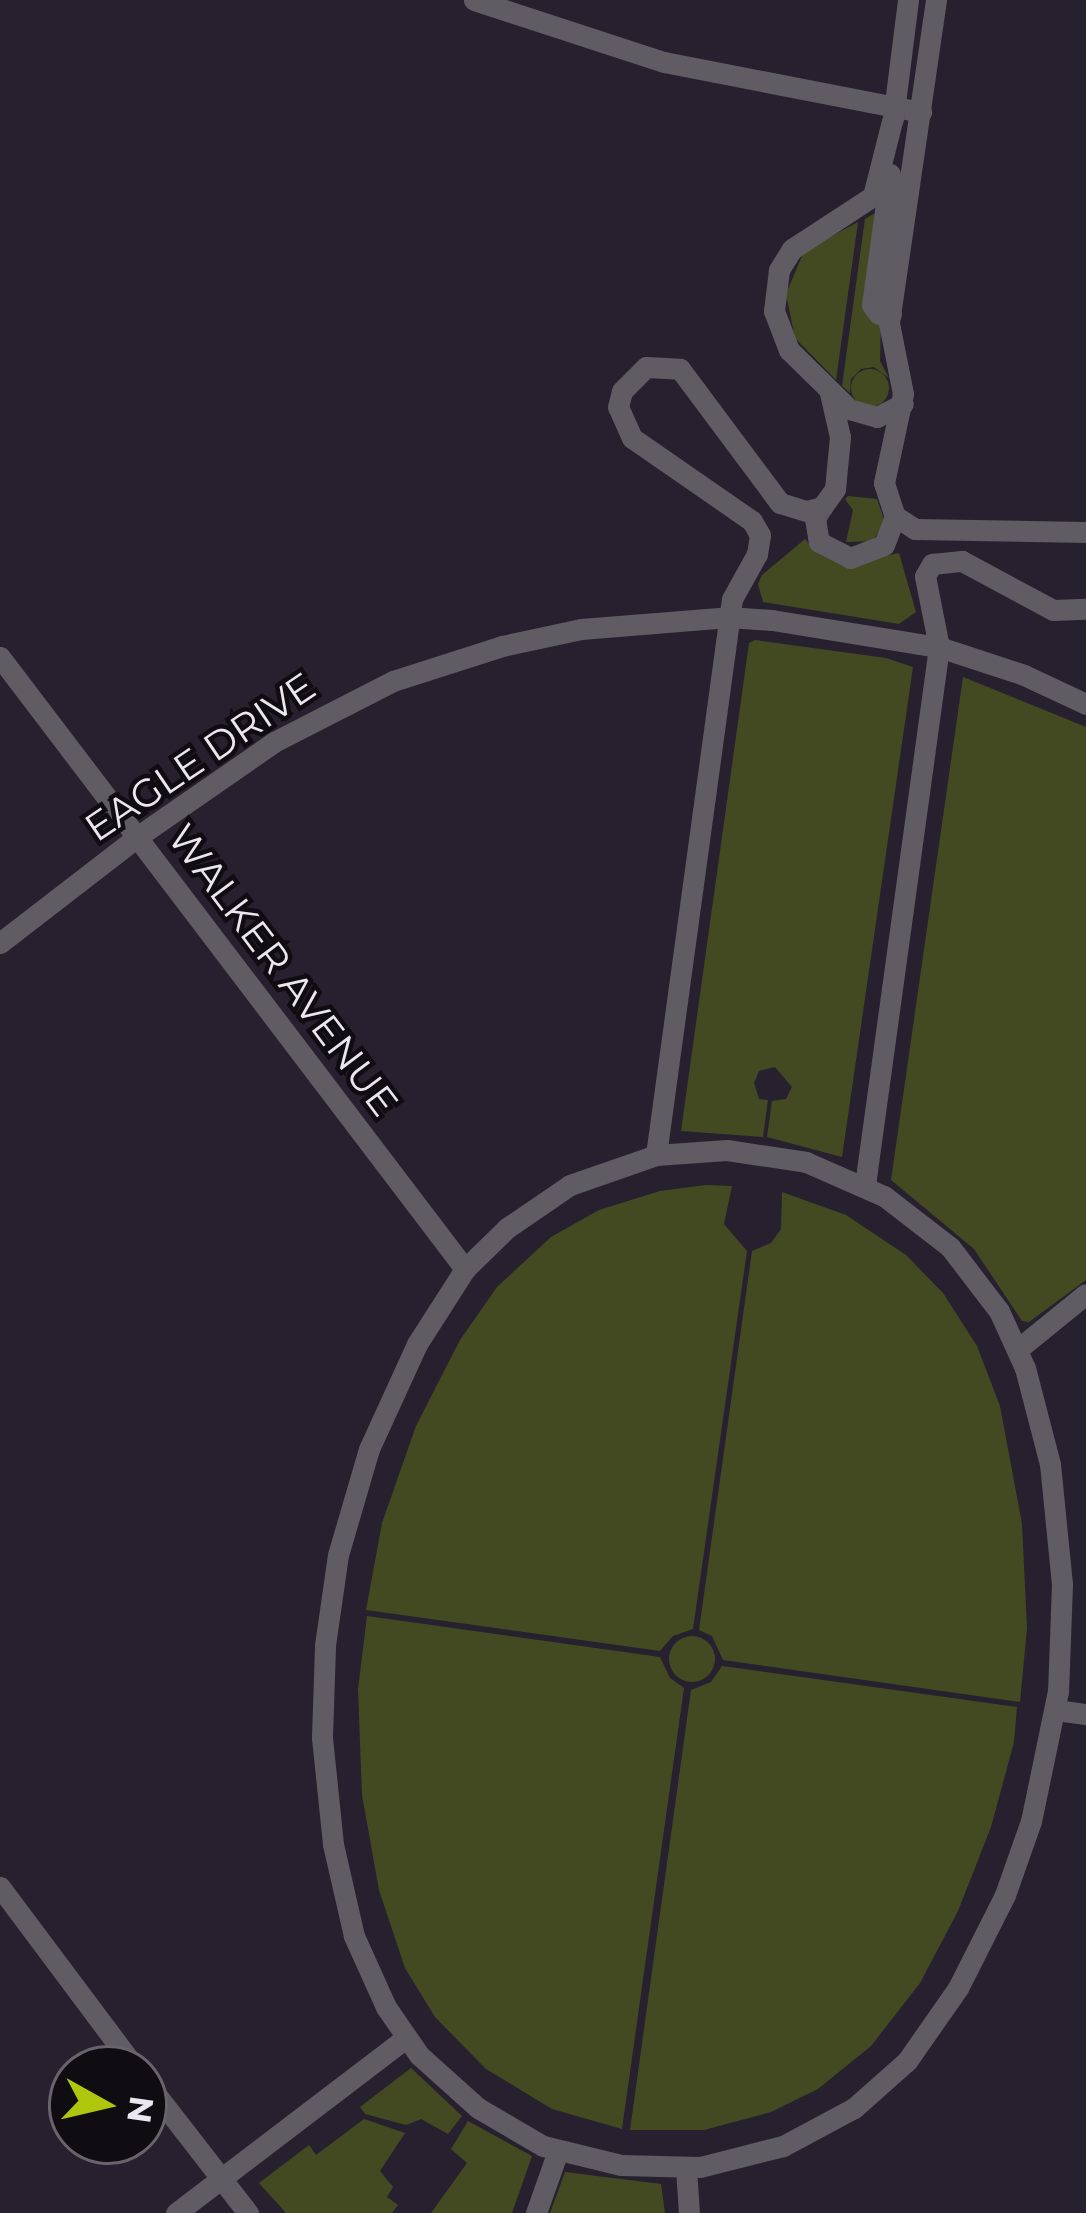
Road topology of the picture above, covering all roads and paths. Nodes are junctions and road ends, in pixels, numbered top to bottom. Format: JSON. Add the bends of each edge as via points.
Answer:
{"nodes":[{"id":1,"x":474,"y":0,"type":"edge"},
{"id":2,"x":908,"y":0,"type":"edge"},
{"id":3,"x":937,"y":0,"type":"edge"},
{"id":4,"x":921,"y":112,"type":"junction"},
{"id":5,"x":893,"y":115,"type":"junction"},
{"id":6,"x":891,"y":314,"type":"junction"},
{"id":7,"x":830,"y":393,"type":"junction"},
{"id":8,"x":903,"y":404,"type":"junction"},
{"id":9,"x":822,"y":507,"type":"junction"},
{"id":10,"x":895,"y":516,"type":"junction"},
{"id":11,"x":1086,"y":532,"type":"edge"},
{"id":12,"x":1086,"y":609,"type":"edge"},
{"id":13,"x":729,"y":617,"type":"junction"},
{"id":14,"x":939,"y":647,"type":"junction"},
{"id":15,"x":0,"y":657,"type":"edge"},
{"id":16,"x":1086,"y":704,"type":"edge"},
{"id":17,"x":137,"y":837,"type":"junction"},
{"id":18,"x":0,"y":943,"type":"edge"},
{"id":19,"x":656,"y":1155,"type":"junction"},
{"id":20,"x":865,"y":1185,"type":"junction"},
{"id":21,"x":465,"y":1269,"type":"junction"},
{"id":22,"x":1086,"y":1294,"type":"edge"},
{"id":23,"x":1018,"y":1348,"type":"junction"},
{"id":24,"x":1056,"y":1710,"type":"junction"},
{"id":25,"x":1086,"y":1714,"type":"edge"},
{"id":26,"x":0,"y":1887,"type":"edge"},
{"id":27,"x":406,"y":2038,"type":"junction"},
{"id":28,"x":118,"y":2045,"type":"edge"},
{"id":29,"x":168,"y":2111,"type":"edge"},
{"id":30,"x":558,"y":2151,"type":"junction"},
{"id":31,"x":686,"y":2168,"type":"junction"},
{"id":32,"x":220,"y":2180,"type":"junction"},
{"id":33,"x":176,"y":2213,"type":"edge"},
{"id":34,"x":248,"y":2213,"type":"edge"},
{"id":35,"x":536,"y":2213,"type":"edge"},
{"id":36,"x":689,"y":2213,"type":"edge"}],
"edges":[{"from":1,"to":5,"type":"street","via":[[664,62]]},
{"from":2,"to":5,"type":"street"},
{"from":3,"to":4,"type":"street"},
{"from":4,"to":5,"type":"street"},
{"from":4,"to":6,"type":"street"},
{"from":5,"to":6,"type":"street","via":[[872,305]]},
{"from":5,"to":7,"type":"street","via":[[872,196],[801,240],[775,285],[783,341]]},
{"from":6,"to":8,"type":"street"},
{"from":7,"to":8,"type":"street","via":[[869,418]]},
{"from":7,"to":9,"type":"street","via":[[840,436],[835,489]]},
{"from":8,"to":10,"type":"street","via":[[883,475]]},
{"from":9,"to":10,"type":"street","via":[[815,518],[819,542],[850,558],[884,545]]},
{"from":9,"to":13,"type":"street","via":[[780,503],[680,369],[646,367],[633,376],[618,407],[622,426],[757,527],[757,554],[734,590]]},
{"from":10,"to":11,"type":"street","via":[[915,530]]},
{"from":12,"to":14,"type":"street","via":[[1053,610],[946,559],[926,576]]},
{"from":13,"to":14,"type":"street","name":"EAGLE DRIVE"},
{"from":13,"to":17,"type":"street","name":"EAGLE DRIVE","via":[[581,629],[393,681],[274,742]]},
{"from":13,"to":19,"type":"street"},
{"from":14,"to":16,"type":"street","name":"EAGLE DRIVE"},
{"from":14,"to":20,"type":"street"},
{"from":15,"to":17,"type":"street","name":"WALKER AVENUE"},
{"from":17,"to":18,"type":"street","name":"EAGLE DRIVE"},
{"from":17,"to":21,"type":"street","name":"WALKER AVENUE"},
{"from":19,"to":20,"type":"street","via":[[779,1155]]},
{"from":19,"to":21,"type":"street","via":[[551,1196]]},
{"from":20,"to":23,"type":"street","via":[[950,1247]]},
{"from":21,"to":27,"type":"street","via":[[417,1344],[369,1448],[334,1575],[322,1673],[324,1773],[346,1905],[366,1967]]},
{"from":22,"to":23,"type":"street"},
{"from":23,"to":24,"type":"street","via":[[1058,1519],[1063,1621]]},
{"from":24,"to":25,"type":"street"},
{"from":24,"to":31,"type":"street","via":[[1010,1882],[965,1977],[919,2047],[875,2092],[806,2136]]},
{"from":26,"to":28,"type":"street"},
{"from":27,"to":30,"type":"street","via":[[478,2108]]},
{"from":27,"to":32,"type":"street"},
{"from":29,"to":32,"type":"street"},
{"from":30,"to":31,"type":"street"},
{"from":30,"to":35,"type":"street"},
{"from":31,"to":36,"type":"street"},
{"from":32,"to":33,"type":"street"},
{"from":32,"to":34,"type":"street"}]}
